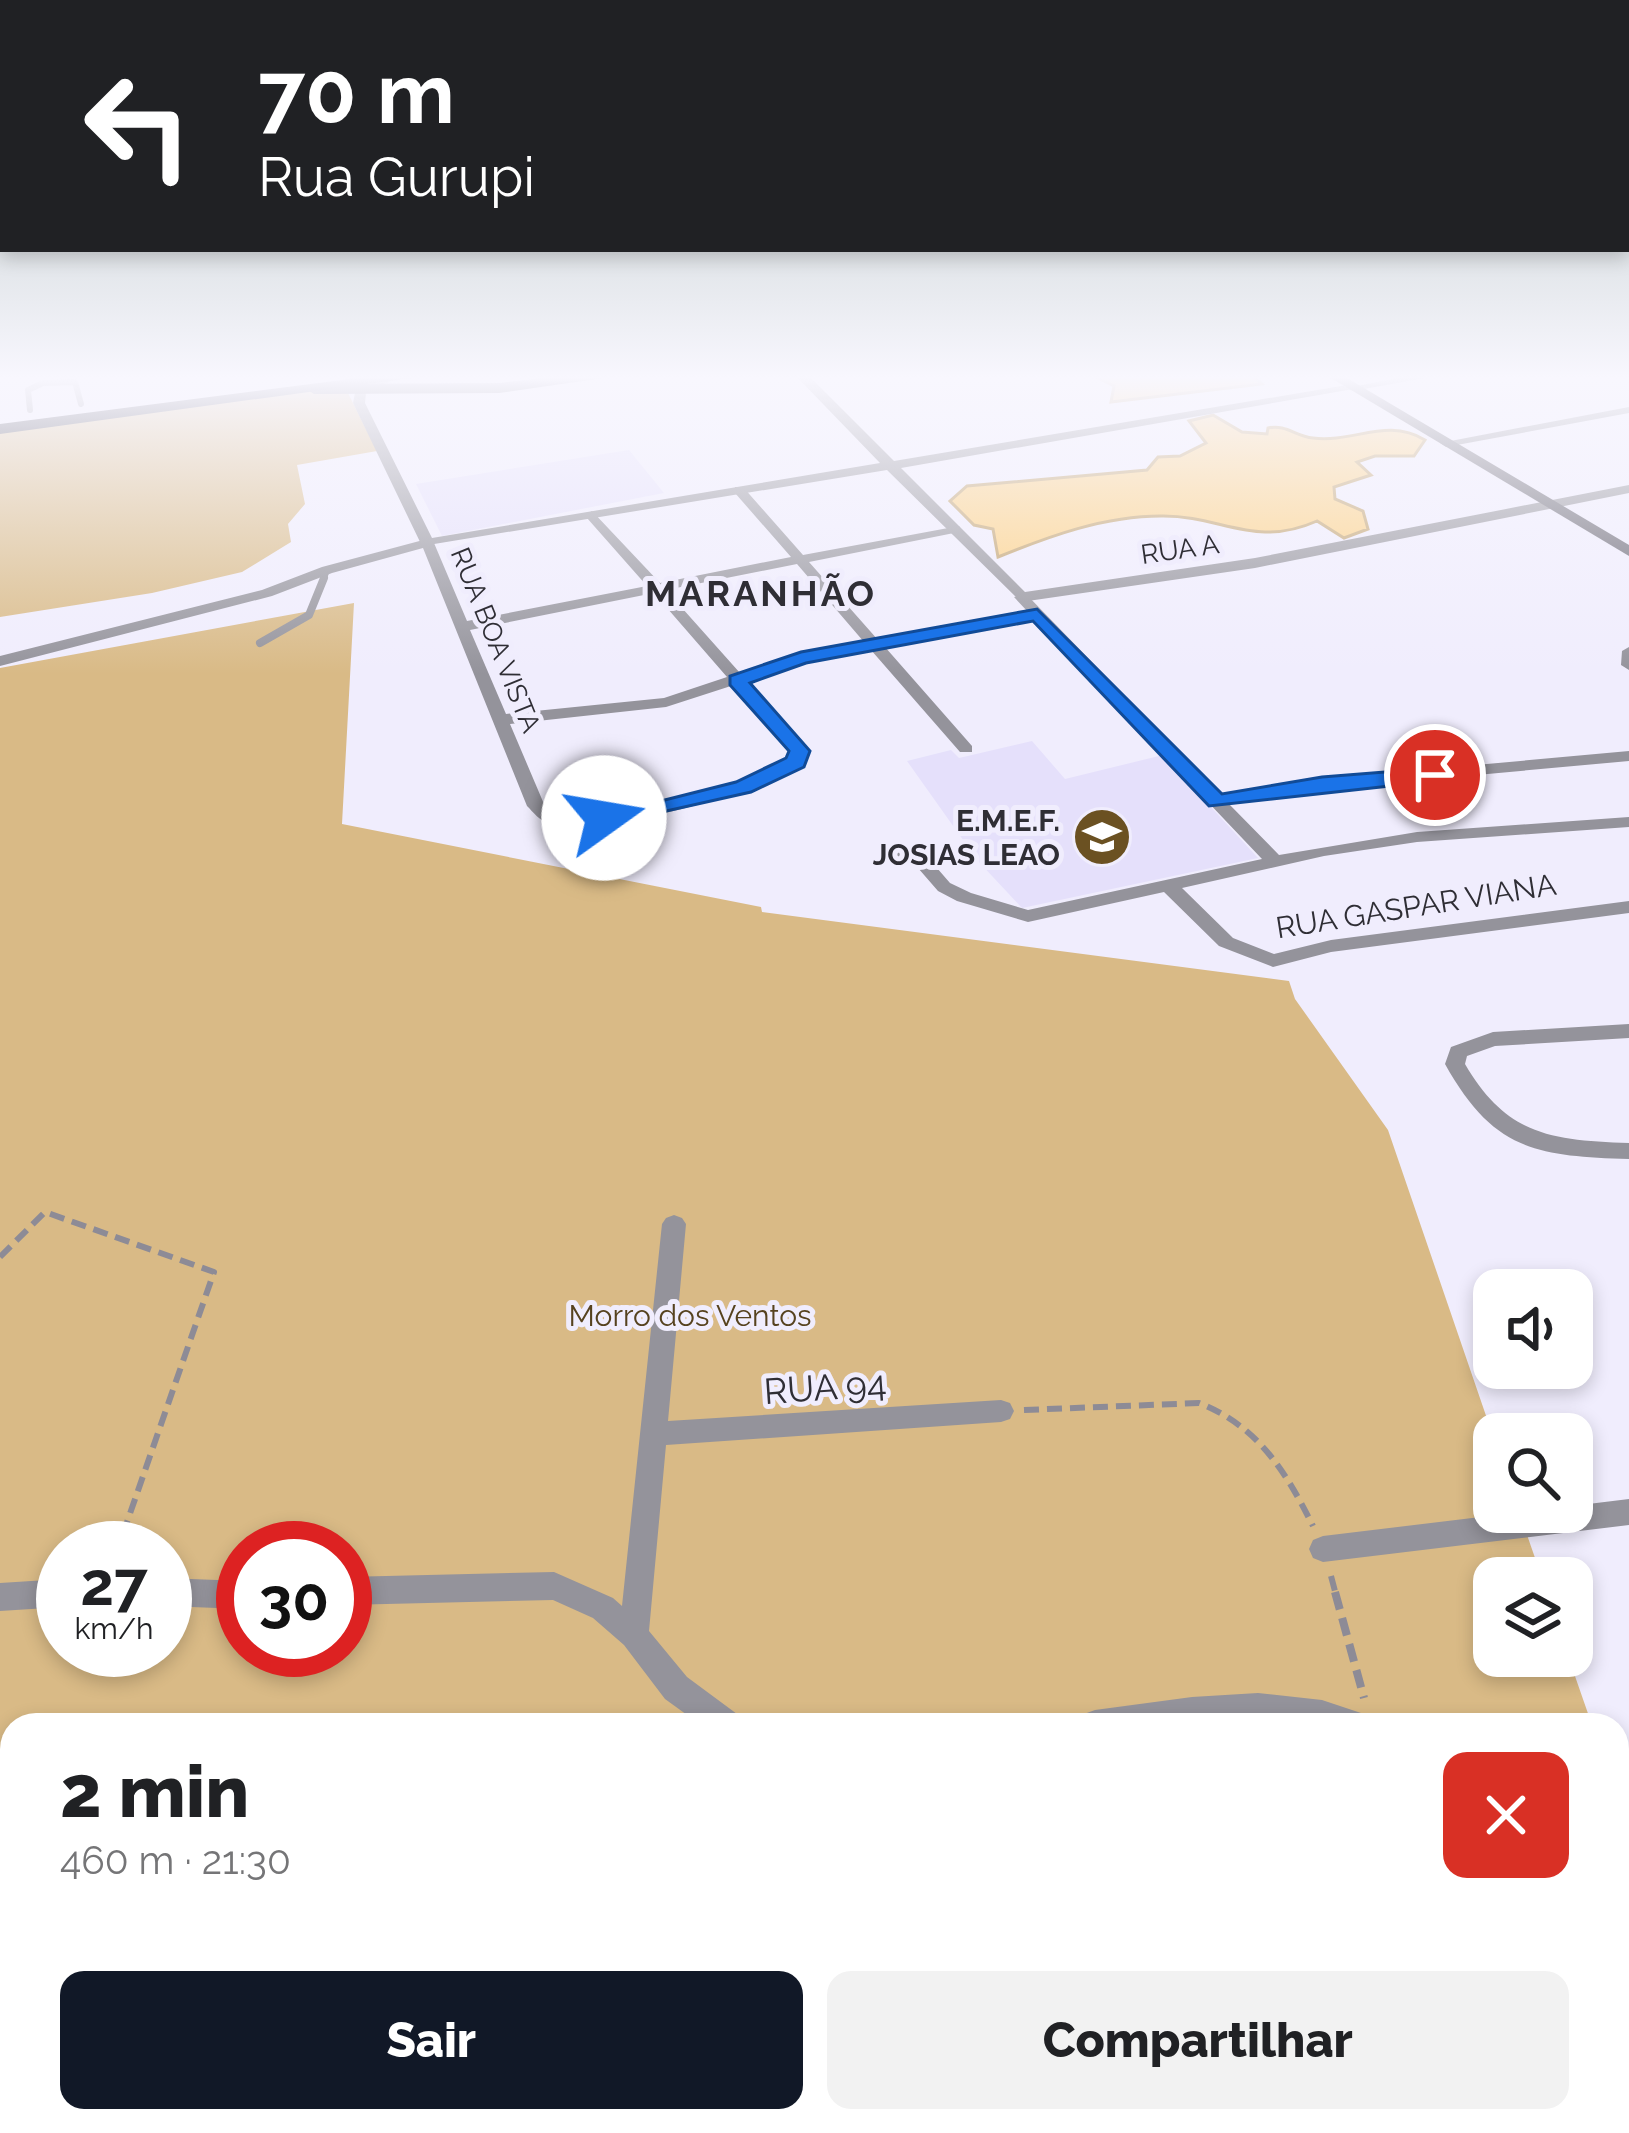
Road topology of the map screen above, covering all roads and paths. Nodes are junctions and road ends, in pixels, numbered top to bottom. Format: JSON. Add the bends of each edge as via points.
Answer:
{"nodes":[{"id":1,"x":394,"y":475,"type":"edge"},
{"id":2,"x":826,"y":475,"type":"edge"},
{"id":3,"x":896,"y":475,"type":"edge"},
{"id":4,"x":1500,"y":475,"type":"edge"},
{"id":5,"x":1629,"y":489,"type":"edge"},
{"id":6,"x":739,"y":490,"type":"junction"},
{"id":7,"x":1549,"y":503,"type":"junction"},
{"id":8,"x":592,"y":515,"type":"junction"},
{"id":9,"x":953,"y":529,"type":"junction"},
{"id":10,"x":427,"y":543,"type":"junction"},
{"id":11,"x":1629,"y":551,"type":"edge"},
{"id":12,"x":801,"y":559,"type":"junction"},
{"id":13,"x":327,"y":570,"type":"junction"},
{"id":14,"x":655,"y":588,"type":"junction"},
{"id":15,"x":1021,"y":597,"type":"junction"},
{"id":16,"x":1037,"y":615,"type":"junction"},
{"id":17,"x":461,"y":627,"type":"junction"},
{"id":18,"x":260,"y":643,"type":"dead end"},
{"id":19,"x":871,"y":644,"type":"junction"},
{"id":20,"x":1629,"y":651,"type":"edge"},
{"id":21,"x":0,"y":661,"type":"edge"},
{"id":22,"x":1629,"y":665,"type":"edge"},
{"id":23,"x":737,"y":680,"type":"junction"},
{"id":24,"x":499,"y":720,"type":"junction"},
{"id":25,"x":966,"y":749,"type":"dead end"},
{"id":26,"x":1629,"y":756,"type":"edge"},
{"id":27,"x":1217,"y":802,"type":"junction"},
{"id":28,"x":1626,"y":825,"type":"edge"},
{"id":29,"x":886,"y":847,"type":"dead end"},
{"id":30,"x":1274,"y":861,"type":"junction"},
{"id":31,"x":1168,"y":885,"type":"junction"},
{"id":32,"x":1629,"y":907,"type":"edge"},
{"id":33,"x":1629,"y":1030,"type":"edge"},
{"id":34,"x":1629,"y":1151,"type":"edge"},
{"id":35,"x":674,"y":1224,"type":"dead end"},
{"id":36,"x":0,"y":1257,"type":"edge"},
{"id":37,"x":1001,"y":1411,"type":"joint"},
{"id":38,"x":654,"y":1434,"type":"junction"},
{"id":39,"x":1629,"y":1512,"type":"edge"},
{"id":40,"x":127,"y":1521,"type":"edge"},
{"id":41,"x":1324,"y":1549,"type":"junction"},
{"id":42,"x":372,"y":1590,"type":"edge"},
{"id":43,"x":36,"y":1595,"type":"edge"},
{"id":44,"x":0,"y":1597,"type":"edge"},
{"id":45,"x":634,"y":1635,"type":"junction"},
{"id":46,"x":710,"y":1713,"type":"edge"},
{"id":47,"x":1198,"y":1713,"type":"edge"},
{"id":48,"x":1345,"y":1713,"type":"edge"},
{"id":49,"x":1359,"y":1713,"type":"edge"}],
"edges":[{"from":1,"to":10,"type":"street","name":"RUA BOA VISTA"},
{"from":2,"to":6,"type":"street"},
{"from":3,"to":9,"type":"street"},
{"from":4,"to":7,"type":"main road"},
{"from":5,"to":7,"type":"street","name":"RUA A"},
{"from":6,"to":8,"type":"street"},
{"from":6,"to":12,"type":"street"},
{"from":7,"to":11,"type":"main road"},
{"from":7,"to":15,"type":"street","name":"RUA A","via":[[1255,563]]},
{"from":8,"to":10,"type":"street"},
{"from":8,"to":14,"type":"street"},
{"from":9,"to":12,"type":"street"},
{"from":9,"to":15,"type":"street"},
{"from":10,"to":13,"type":"street"},
{"from":10,"to":17,"type":"street","name":"RUA BOA VISTA"},
{"from":12,"to":14,"type":"street"},
{"from":12,"to":19,"type":"street"},
{"from":13,"to":18,"type":"lane","via":[[310,615]]},
{"from":13,"to":21,"type":"street","via":[[267,593]]},
{"from":14,"to":17,"type":"street"},
{"from":14,"to":23,"type":"street"},
{"from":15,"to":16,"type":"street"},
{"from":16,"to":19,"type":"street"},
{"from":16,"to":27,"type":"street"},
{"from":17,"to":24,"type":"street","name":"RUA BOA VISTA"},
{"from":19,"to":23,"type":"street"},
{"from":19,"to":25,"type":"street"},
{"from":20,"to":22,"type":"street"},
{"from":23,"to":24,"type":"street","via":[[666,702]]},
{"from":23,"to":24,"type":"street","name":"RUA BOA VISTA","via":[[796,745],[800,755],[786,770],[743,787],[571,823],[536,806]]},
{"from":26,"to":27,"type":"street","via":[[1322,784]]},
{"from":27,"to":30,"type":"street"},
{"from":28,"to":30,"type":"street","via":[[1417,837]]},
{"from":29,"to":31,"type":"street","via":[[924,864],[944,886],[1012,915]]},
{"from":30,"to":31,"type":"street"},
{"from":31,"to":32,"type":"street","name":"RUA GASPAR VIANA","via":[[1226,942],[1273,961],[1330,946]]},
{"from":33,"to":34,"type":"street","via":[[1492,1039],[1458,1052],[1455,1064],[1511,1134],[1544,1146]]},
{"from":35,"to":38,"type":"street"},
{"from":36,"to":40,"type":"path","via":[[45,1212],[214,1272]]},
{"from":37,"to":38,"type":"street","name":"RUA 94"},
{"from":37,"to":41,"type":"path","via":[[1199,1403],[1220,1410],[1287,1472]]},
{"from":38,"to":45,"type":"street"},
{"from":39,"to":41,"type":"street"},
{"from":41,"to":49,"type":"path"},
{"from":42,"to":45,"type":"street","via":[[554,1586],[603,1608]]},
{"from":43,"to":44,"type":"street"},
{"from":45,"to":46,"type":"street","via":[[676,1688]]},
{"from":47,"to":48,"type":"street"}]}
